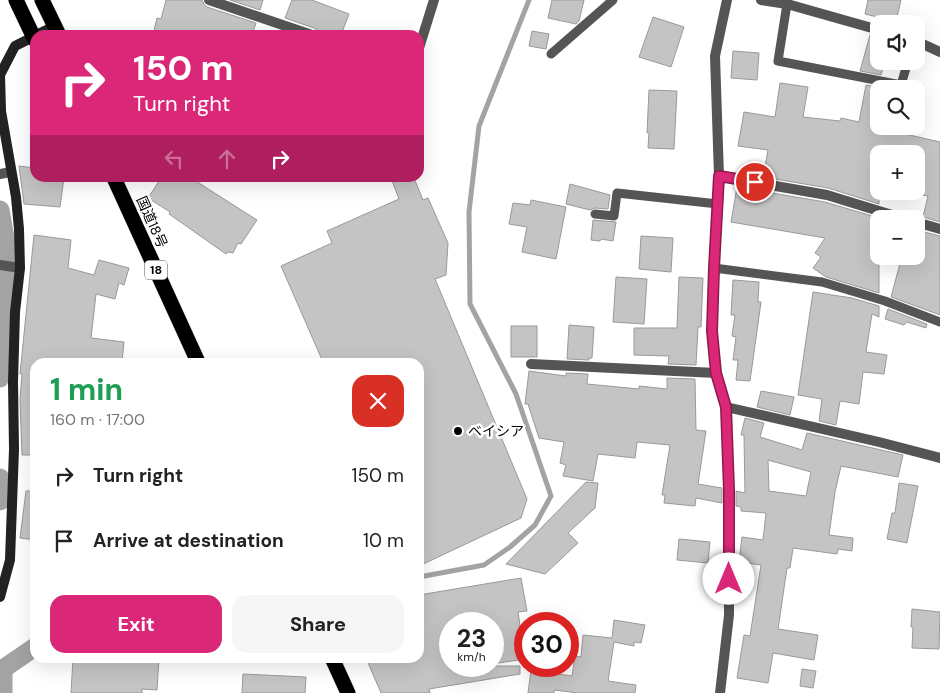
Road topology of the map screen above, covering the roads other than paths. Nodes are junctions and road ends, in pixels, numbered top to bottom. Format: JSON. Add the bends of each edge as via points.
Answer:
{"nodes":[{"id":1,"x":16,"y":0,"type":"edge"},
{"id":2,"x":42,"y":0,"type":"edge"},
{"id":3,"x":209,"y":0,"type":"edge"},
{"id":4,"x":434,"y":0,"type":"edge"},
{"id":5,"x":613,"y":0,"type":"edge"},
{"id":6,"x":726,"y":0,"type":"edge"},
{"id":7,"x":761,"y":0,"type":"edge"},
{"id":8,"x":787,"y":4,"type":"junction"},
{"id":9,"x":870,"y":27,"type":"edge"},
{"id":10,"x":31,"y":30,"type":"edge"},
{"id":11,"x":57,"y":30,"type":"edge"},
{"id":12,"x":297,"y":30,"type":"edge"},
{"id":13,"x":424,"y":32,"type":"edge"},
{"id":14,"x":30,"y":39,"type":"edge"},
{"id":15,"x":925,"y":45,"type":"edge"},
{"id":16,"x":940,"y":52,"type":"edge"},
{"id":17,"x":551,"y":54,"type":"dead end"},
{"id":18,"x":905,"y":70,"type":"edge"},
{"id":19,"x":4,"y":173,"type":"edge"},
{"id":20,"x":719,"y":176,"type":"junction"},
{"id":21,"x":116,"y":182,"type":"edge"},
{"id":22,"x":718,"y":204,"type":"junction"},
{"id":23,"x":876,"y":210,"type":"edge"},
{"id":24,"x":595,"y":214,"type":"dead end"},
{"id":25,"x":925,"y":225,"type":"edge"},
{"id":26,"x":940,"y":229,"type":"edge"},
{"id":27,"x":0,"y":265,"type":"edge"},
{"id":28,"x":16,"y":268,"type":"junction"},
{"id":29,"x":714,"y":268,"type":"junction"},
{"id":30,"x":940,"y":322,"type":"edge"},
{"id":31,"x":196,"y":358,"type":"edge"},
{"id":32,"x":531,"y":364,"type":"dead end"},
{"id":33,"x":716,"y":373,"type":"junction"},
{"id":34,"x":726,"y":407,"type":"junction"},
{"id":35,"x":940,"y":458,"type":"edge"},
{"id":36,"x":0,"y":597,"type":"edge"},
{"id":37,"x":334,"y":663,"type":"edge"},
{"id":38,"x":348,"y":693,"type":"edge"},
{"id":39,"x":720,"y":693,"type":"edge"}],
"edges":[{"from":1,"to":10,"type":"highway"},
{"from":2,"to":11,"type":"highway"},
{"from":3,"to":12,"type":"street"},
{"from":4,"to":13,"type":"street"},
{"from":5,"to":17,"type":"lane"},
{"from":6,"to":20,"type":"street","via":[[715,56]]},
{"from":7,"to":8,"type":"street"},
{"from":8,"to":9,"type":"street"},
{"from":8,"to":18,"type":"lane","via":[[778,61],[901,85]]},
{"from":14,"to":19,"type":"main road","via":[[15,46],[0,75],[1,111],[8,151]]},
{"from":15,"to":16,"type":"street"},
{"from":19,"to":28,"type":"main road","via":[[16,197],[19,229]]},
{"from":20,"to":22,"type":"street"},
{"from":20,"to":23,"type":"street","via":[[827,195]]},
{"from":21,"to":31,"type":"highway","name":"国道18号","number":"18"},
{"from":22,"to":24,"type":"lane","via":[[617,193],[614,216]]},
{"from":22,"to":29,"type":"street"},
{"from":25,"to":26,"type":"street"},
{"from":27,"to":28,"type":"street"},
{"from":28,"to":36,"type":"main road","via":[[10,560]]},
{"from":29,"to":30,"type":"lane","via":[[822,282]]},
{"from":29,"to":33,"type":"street","via":[[712,331]]},
{"from":32,"to":33,"type":"street"},
{"from":33,"to":34,"type":"street"},
{"from":34,"to":35,"type":"street"},
{"from":34,"to":39,"type":"street","via":[[729,614]]},
{"from":37,"to":38,"type":"highway"}]}
